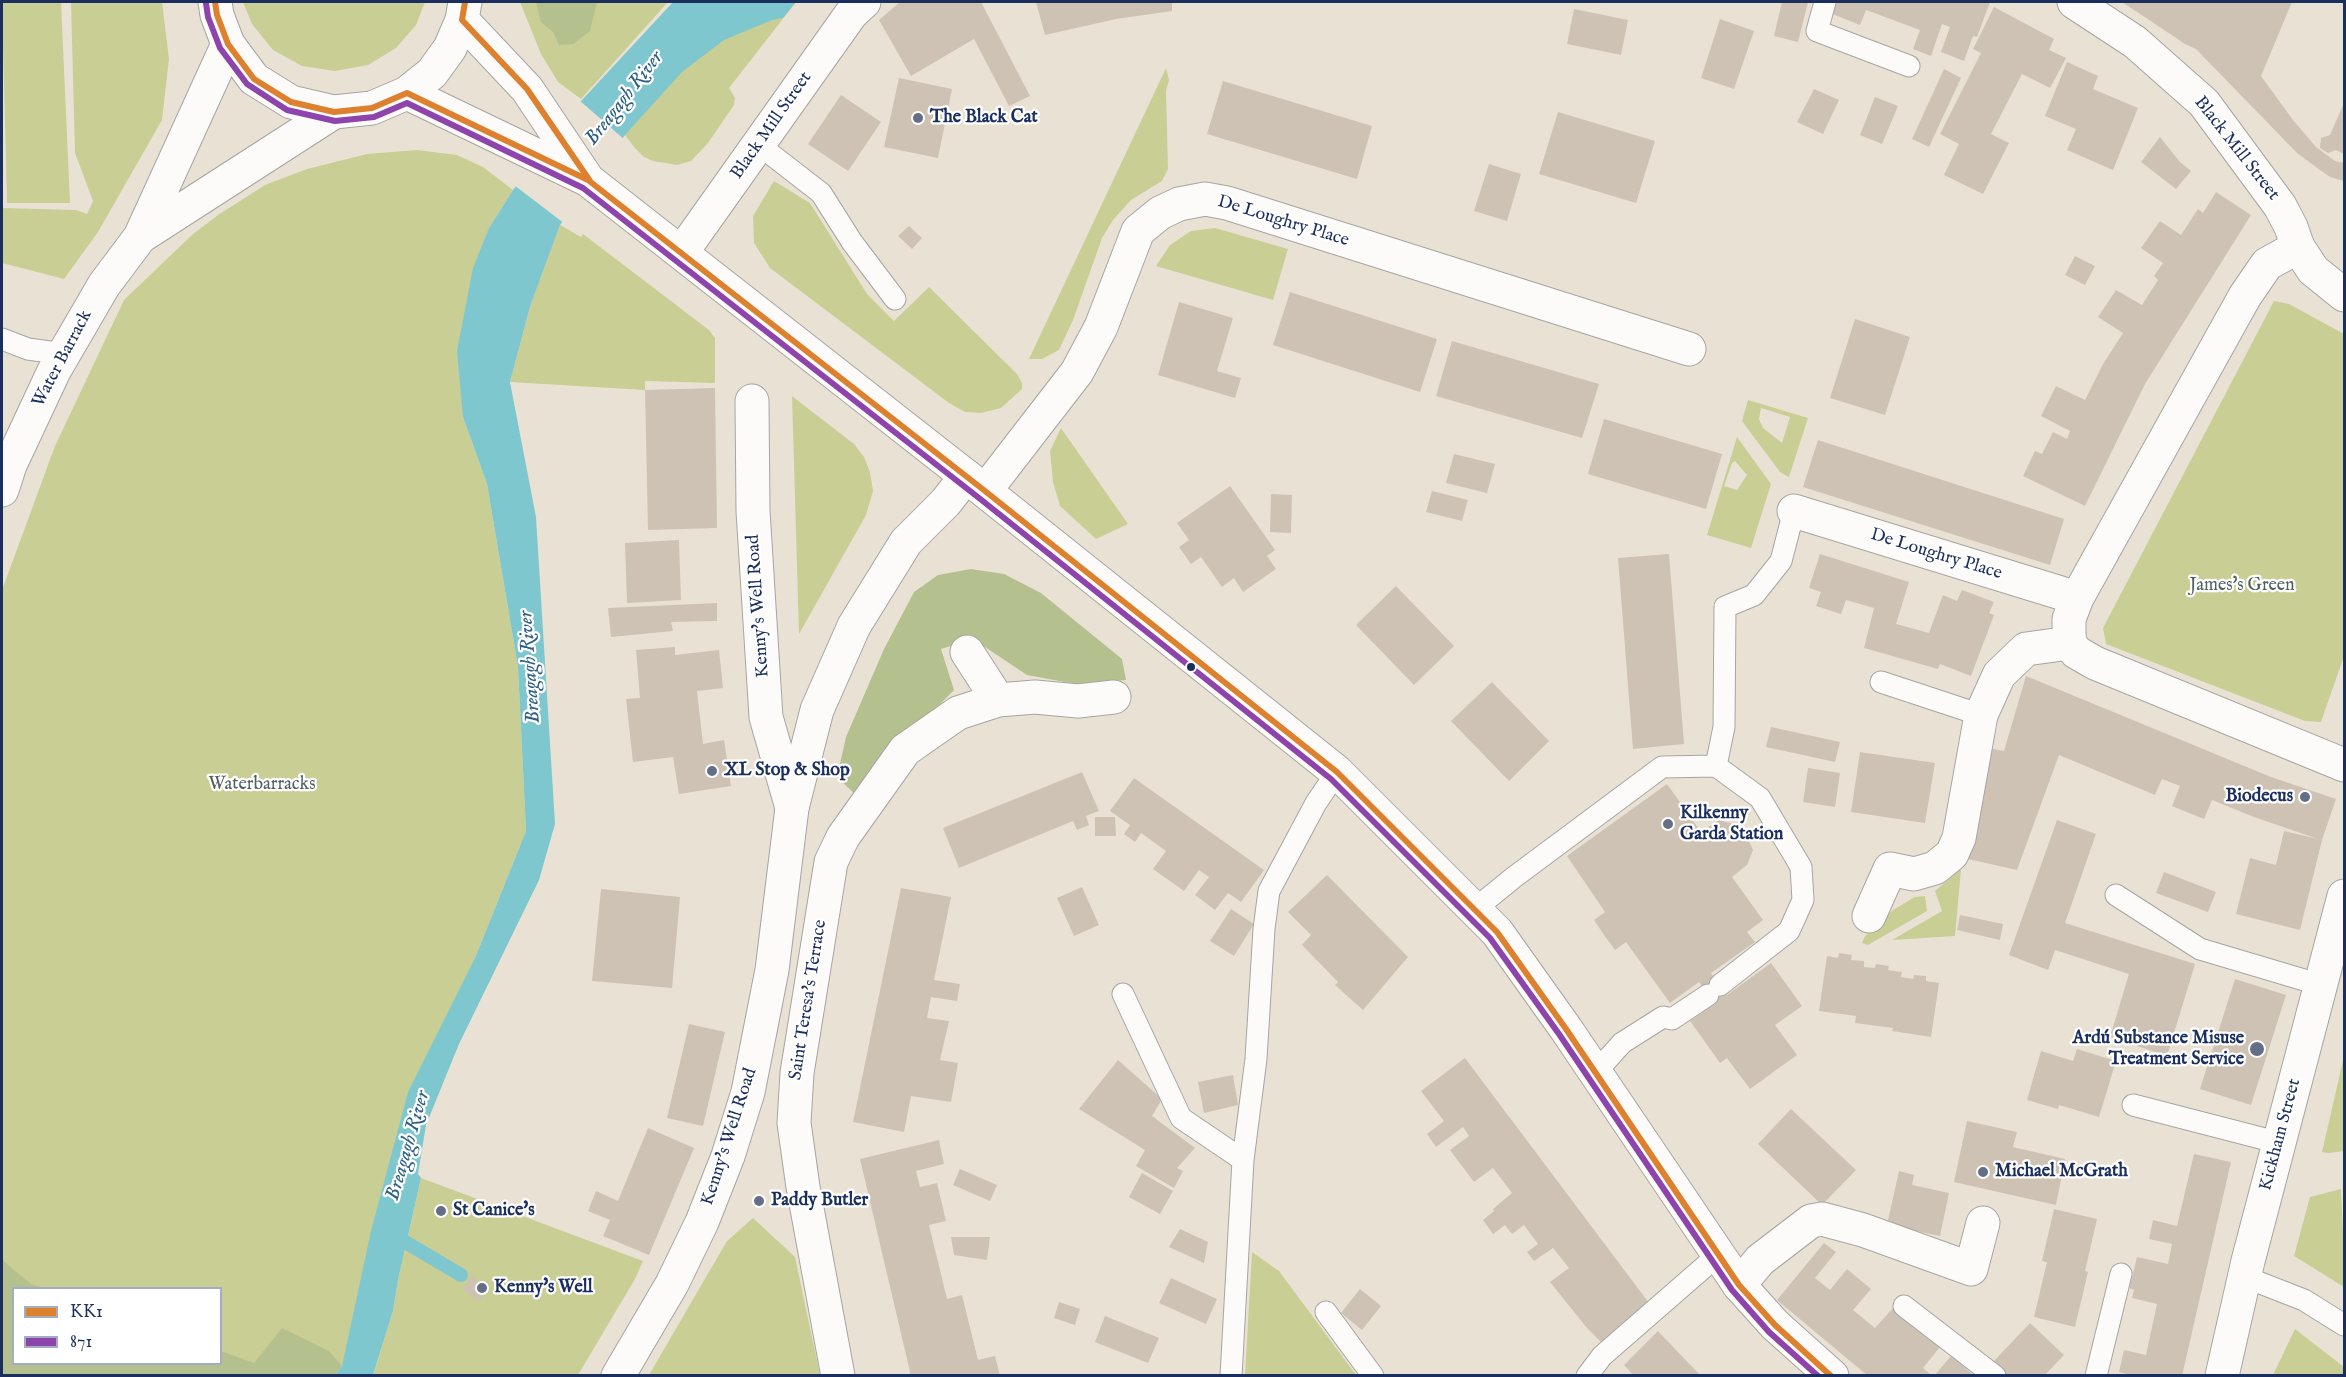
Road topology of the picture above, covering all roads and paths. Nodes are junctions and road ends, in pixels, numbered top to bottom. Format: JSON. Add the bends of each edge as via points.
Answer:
{"nodes":[{"id":1,"x":215,"y":2,"type":"edge"},
{"id":2,"x":864,"y":2,"type":"edge"},
{"id":3,"x":1825,"y":2,"type":"edge"},
{"id":4,"x":2074,"y":2,"type":"edge"},
{"id":5,"x":464,"y":11,"type":"edge"},
{"id":6,"x":228,"y":44,"type":"junction"},
{"id":7,"x":1909,"y":66,"type":"dead end"},
{"id":8,"x":407,"y":93,"type":"junction"},
{"id":9,"x":334,"y":112,"type":"junction"},
{"id":10,"x":759,"y":145,"type":"junction"},
{"id":11,"x":599,"y":189,"type":"junction"},
{"id":12,"x":140,"y":237,"type":"junction"},
{"id":13,"x":2298,"y":247,"type":"junction"},
{"id":14,"x":682,"y":252,"type":"junction"},
{"id":15,"x":2344,"y":294,"type":"edge"},
{"id":16,"x":895,"y":299,"type":"dead end"},
{"id":17,"x":2,"y":339,"type":"edge"},
{"id":18,"x":1689,"y":349,"type":"dead end"},
{"id":19,"x":64,"y":354,"type":"junction"},
{"id":20,"x":752,"y":401,"type":"dead end"},
{"id":21,"x":976,"y":484,"type":"junction"},
{"id":22,"x":2,"y":490,"type":"edge"},
{"id":23,"x":1794,"y":511,"type":"joint"},
{"id":24,"x":2077,"y":598,"type":"junction"},
{"id":25,"x":2070,"y":643,"type":"junction"},
{"id":26,"x":967,"y":652,"type":"dead end"},
{"id":27,"x":1881,"y":682,"type":"dead end"},
{"id":28,"x":1114,"y":697,"type":"dead end"},
{"id":29,"x":998,"y":700,"type":"junction"},
{"id":30,"x":1980,"y":715,"type":"junction"},
{"id":31,"x":2344,"y":765,"type":"edge"},
{"id":32,"x":1716,"y":766,"type":"junction"},
{"id":33,"x":1337,"y":772,"type":"junction"},
{"id":34,"x":792,"y":808,"type":"junction"},
{"id":35,"x":2116,"y":896,"type":"dead end"},
{"id":36,"x":2344,"y":896,"type":"edge"},
{"id":37,"x":1475,"y":909,"type":"junction"},
{"id":38,"x":1869,"y":916,"type":"dead end"},
{"id":39,"x":2321,"y":985,"type":"junction"},
{"id":40,"x":1124,"y":994,"type":"dead end"},
{"id":41,"x":1595,"y":1073,"type":"junction"},
{"id":42,"x":2133,"y":1106,"type":"dead end"},
{"id":43,"x":2280,"y":1143,"type":"junction"},
{"id":44,"x":1243,"y":1160,"type":"junction"},
{"id":45,"x":1983,"y":1223,"type":"dead end"},
{"id":46,"x":1718,"y":1255,"type":"junction"},
{"id":47,"x":2121,"y":1274,"type":"dead end"},
{"id":48,"x":2245,"y":1277,"type":"junction"},
{"id":49,"x":1739,"y":1285,"type":"junction"},
{"id":50,"x":1904,"y":1306,"type":"dead end"},
{"id":51,"x":1326,"y":1312,"type":"dead end"},
{"id":52,"x":2344,"y":1324,"type":"edge"},
{"id":53,"x":618,"y":1376,"type":"edge"},
{"id":54,"x":838,"y":1376,"type":"edge"},
{"id":55,"x":1231,"y":1376,"type":"edge"},
{"id":56,"x":1373,"y":1376,"type":"edge"},
{"id":57,"x":1587,"y":1376,"type":"edge"},
{"id":58,"x":1832,"y":1376,"type":"edge"},
{"id":59,"x":1995,"y":1376,"type":"edge"},
{"id":60,"x":2096,"y":1376,"type":"edge"},
{"id":61,"x":2222,"y":1376,"type":"edge"}],
"edges":[{"from":1,"to":6,"type":"street"},
{"from":2,"to":10,"type":"street","name":"Black Mill Street"},
{"from":3,"to":7,"type":"lane","via":[[1816,31]]},
{"from":4,"to":13,"type":"street","name":"Black Mill Street","via":[[2135,42],[2204,103],[2280,206]]},
{"from":5,"to":8,"type":"street","via":[[450,48],[432,73]]},
{"from":5,"to":11,"type":"street","via":[[540,106]]},
{"from":6,"to":9,"type":"street","via":[[254,79],[272,91],[291,102]]},
{"from":6,"to":12,"type":"street","name":"Water Barrack"},
{"from":8,"to":9,"type":"street","via":[[372,108]]},
{"from":8,"to":11,"type":"street"},
{"from":9,"to":12,"type":"street","name":"Water Barrack"},
{"from":10,"to":14,"type":"street","name":"Black Mill Street"},
{"from":10,"to":16,"type":"lane","via":[[821,193]]},
{"from":11,"to":14,"type":"street"},
{"from":12,"to":19,"type":"street","name":"Water Barrack","via":[[104,285]]},
{"from":13,"to":15,"type":"street","name":"Black Mill Street","via":[[2313,270]]},
{"from":13,"to":24,"type":"street","via":[[2267,264],[2245,296]]},
{"from":14,"to":21,"type":"street"},
{"from":17,"to":19,"type":"lane","via":[[28,349]]},
{"from":18,"to":21,"type":"street","name":"De Loughry Place","via":[[1227,202],[1205,199],[1160,213],[1138,231],[1101,327],[1077,372]]},
{"from":19,"to":22,"type":"street","name":"Water Barrack","via":[[10,465]]},
{"from":20,"to":34,"type":"street","name":"Kenny's Well Road","via":[[753,511],[766,717]]},
{"from":21,"to":33,"type":"street"},
{"from":21,"to":34,"type":"street","name":"Kenny's Well Road","via":[[946,502],[906,542],[854,626],[817,710]]},
{"from":23,"to":24,"type":"street","name":"De Loughry Place"},
{"from":23,"to":32,"type":"lane","via":[[1781,561],[1754,595],[1725,606],[1724,727]]},
{"from":24,"to":25,"type":"street","via":[[2069,619]]},
{"from":25,"to":30,"type":"street","via":[[2026,649],[1999,675]]},
{"from":25,"to":31,"type":"street","via":[[2076,652],[2095,663]]},
{"from":26,"to":29,"type":"street"},
{"from":27,"to":30,"type":"lane"},
{"from":28,"to":29,"type":"street","name":"Saint Teresa's Terrace","via":[[1078,701],[1035,697]]},
{"from":29,"to":54,"type":"street","name":"Saint Teresa's Terrace","via":[[958,713],[905,750],[843,837],[831,862],[796,1073],[794,1123]]},
{"from":30,"to":38,"type":"street","via":[[1959,838],[1952,854],[1935,868],[1914,874],[1890,869]]},
{"from":32,"to":37,"type":"lane","via":[[1662,766]]},
{"from":32,"to":41,"type":"lane","via":[[1760,798],[1801,867],[1803,900],[1789,931],[1714,990],[1672,1018],[1663,1017],[1622,1043]]},
{"from":33,"to":37,"type":"street"},
{"from":33,"to":44,"type":"lane","via":[[1269,891],[1256,1059]]},
{"from":34,"to":53,"type":"street","name":"Kenny's Well Road","via":[[772,970],[748,1092],[702,1222],[672,1284]]},
{"from":35,"to":39,"type":"lane","via":[[2200,949]]},
{"from":36,"to":39,"type":"street","name":"Kickham Street"},
{"from":37,"to":41,"type":"street","via":[[1497,932]]},
{"from":39,"to":43,"type":"street","name":"Kickham Street"},
{"from":40,"to":44,"type":"lane","via":[[1181,1118]]},
{"from":41,"to":46,"type":"street"},
{"from":42,"to":43,"type":"lane"},
{"from":43,"to":48,"type":"street","name":"Kickham Street"},
{"from":44,"to":55,"type":"lane"},
{"from":45,"to":49,"type":"street","via":[[1971,1269],[1863,1230],[1822,1219],[1810,1221],[1761,1260]]},
{"from":46,"to":49,"type":"street"},
{"from":46,"to":57,"type":"lane","via":[[1602,1356]]},
{"from":47,"to":60,"type":"lane"},
{"from":48,"to":52,"type":"lane","via":[[2304,1300]]},
{"from":48,"to":61,"type":"street","name":"Kickham Street"},
{"from":49,"to":58,"type":"street","via":[[1775,1325]]},
{"from":50,"to":59,"type":"lane"},
{"from":51,"to":56,"type":"lane"}]}
